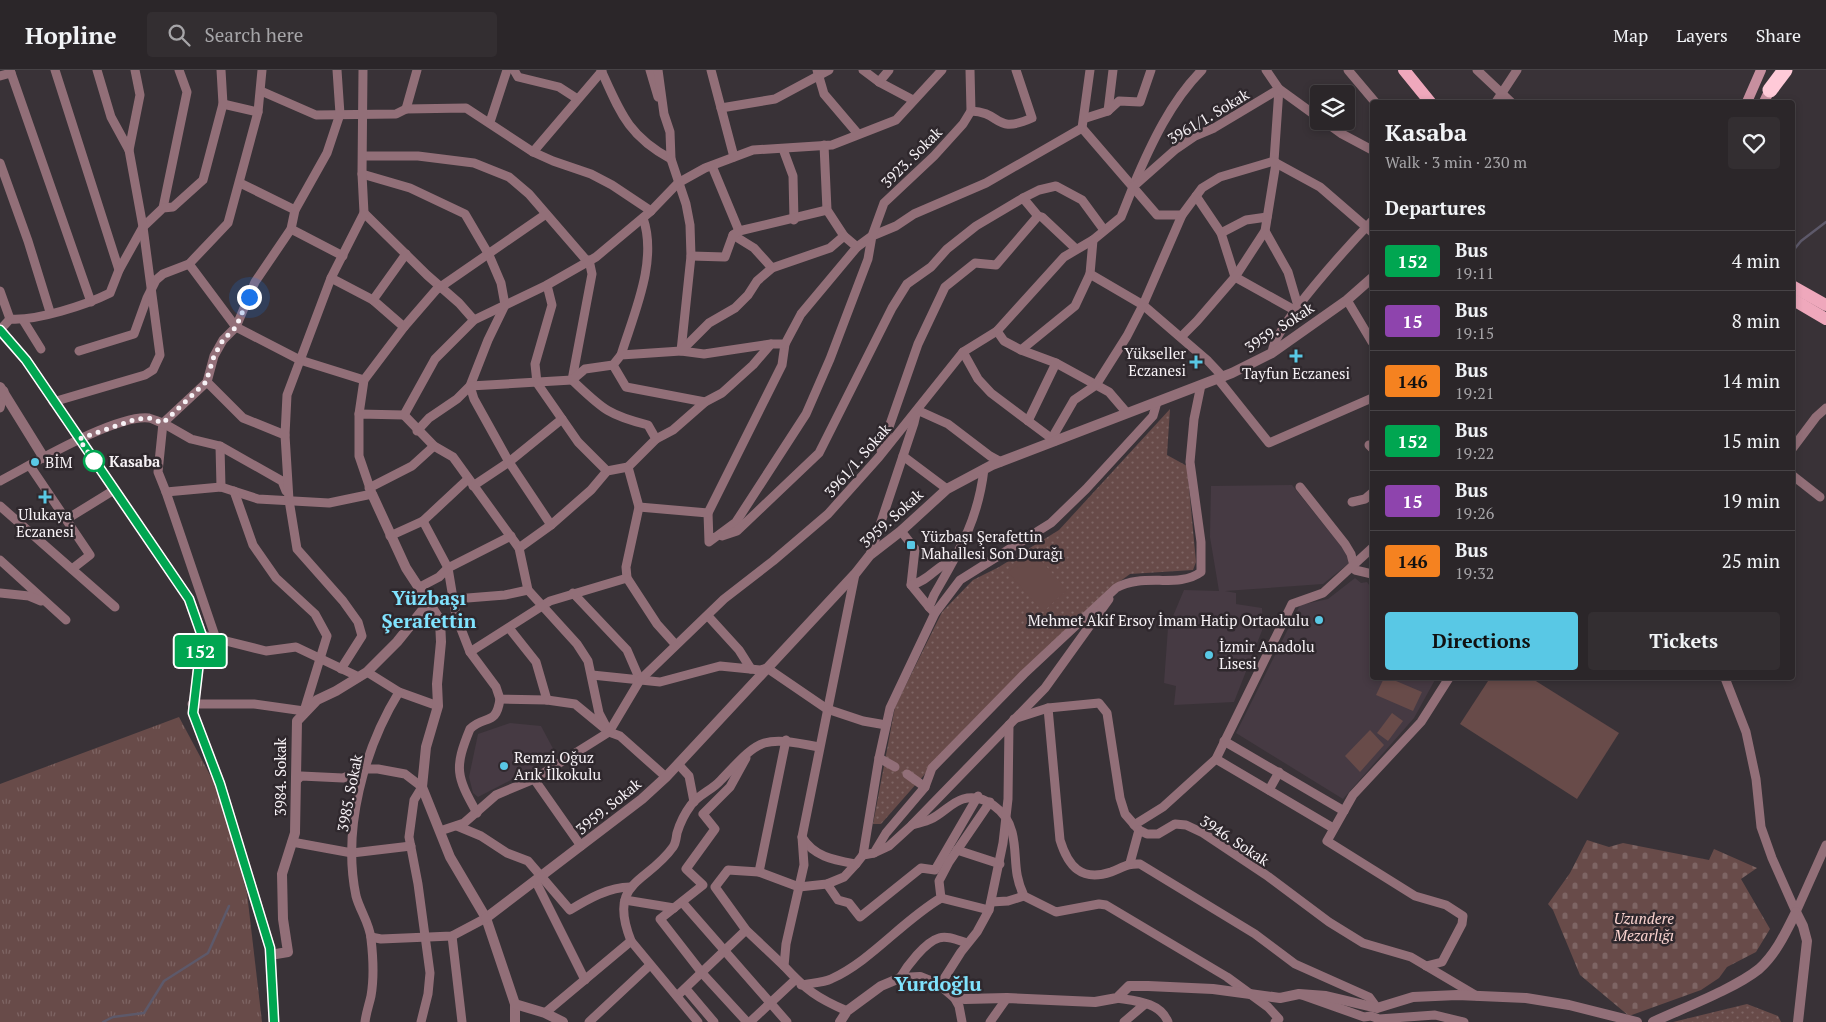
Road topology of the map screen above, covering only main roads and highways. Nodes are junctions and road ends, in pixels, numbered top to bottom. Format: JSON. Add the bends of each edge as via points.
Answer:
{"nodes":[{"id":1,"x":1404,"y":70,"type":"edge"},
{"id":2,"x":1761,"y":70,"type":"edge"},
{"id":3,"x":1779,"y":70,"type":"edge"},
{"id":4,"x":1784,"y":70,"type":"edge"},
{"id":5,"x":1767,"y":96,"type":"edge"},
{"id":6,"x":1428,"y":100,"type":"edge"},
{"id":7,"x":1748,"y":100,"type":"edge"},
{"id":8,"x":1795,"y":288,"type":"edge"},
{"id":9,"x":1795,"y":301,"type":"edge"},
{"id":10,"x":1826,"y":305,"type":"edge"},
{"id":11,"x":1826,"y":319,"type":"edge"},
{"id":12,"x":0,"y":330,"type":"edge"},
{"id":13,"x":274,"y":1022,"type":"edge"}],
"edges":[{"from":1,"to":6,"type":"main road"},
{"from":2,"to":7,"type":"main road"},
{"from":3,"to":5,"type":"main road"},
{"from":4,"to":5,"type":"highway"},
{"from":8,"to":10,"type":"main road"},
{"from":9,"to":11,"type":"main road"},
{"from":12,"to":13,"type":"main road","via":[[26,360],[189,599],[202,636],[193,713],[220,784],[260,914],[270,955]]}]}
